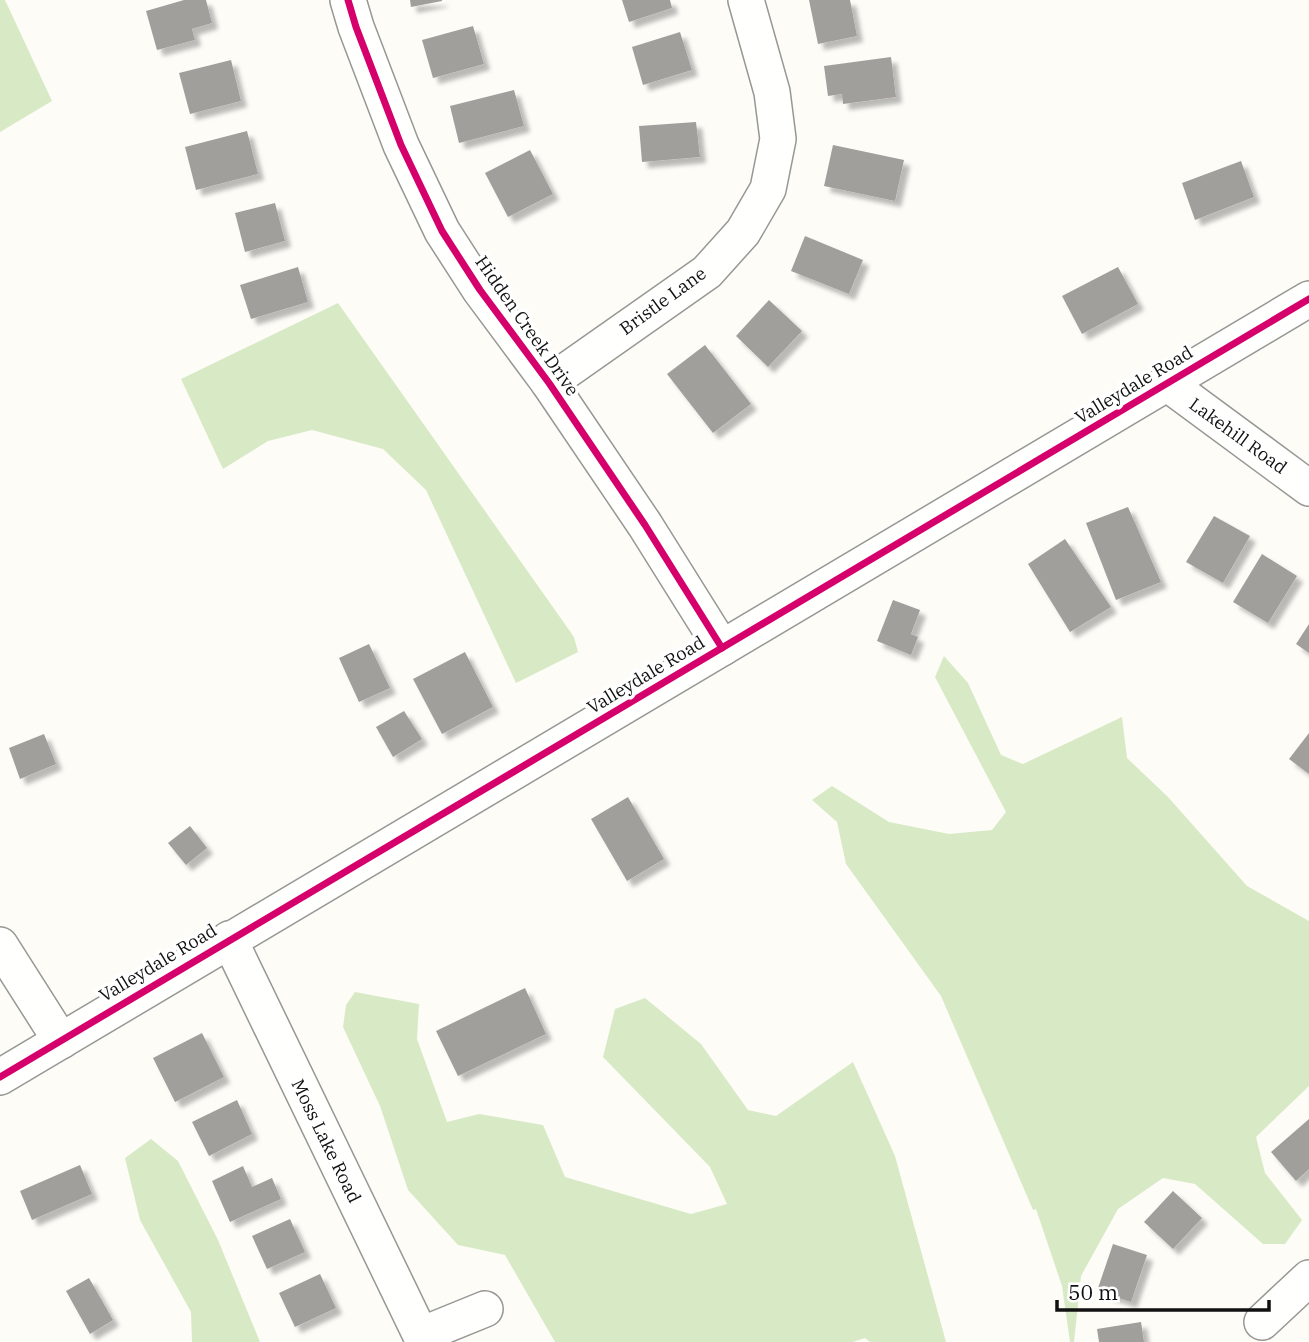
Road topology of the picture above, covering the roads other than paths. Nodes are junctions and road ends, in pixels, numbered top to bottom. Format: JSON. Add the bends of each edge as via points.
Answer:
{"nodes":[{"id":1,"x":348,"y":0,"type":"edge"},
{"id":2,"x":746,"y":0,"type":"edge"},
{"id":3,"x":1309,"y":299,"type":"edge"},
{"id":4,"x":549,"y":383,"type":"junction"},
{"id":5,"x":1168,"y":384,"type":"junction"},
{"id":6,"x":1309,"y":488,"type":"edge"},
{"id":7,"x":722,"y":648,"type":"junction"},
{"id":8,"x":229,"y":939,"type":"junction"},
{"id":9,"x":0,"y":945,"type":"edge"},
{"id":10,"x":61,"y":1041,"type":"junction"},
{"id":11,"x":0,"y":1077,"type":"edge"},
{"id":12,"x":1309,"y":1278,"type":"edge"},
{"id":13,"x":485,"y":1309,"type":"dead end"},
{"id":14,"x":1262,"y":1322,"type":"dead end"},
{"id":15,"x":422,"y":1338,"type":"edge"}],
"edges":[{"from":1,"to":4,"type":"street","name":"Hidden Creek Drive","via":[[401,145],[442,231]]},
{"from":2,"to":4,"type":"street","name":"Bristle Lane","via":[[772,92],[778,139],[768,189],[743,232],[707,272]]},
{"from":3,"to":5,"type":"street","name":"Valleydale Road"},
{"from":4,"to":7,"type":"street","name":"Hidden Creek Drive"},
{"from":5,"to":6,"type":"street","name":"Lakehill Road"},
{"from":5,"to":7,"type":"street","name":"Valleydale Road"},
{"from":7,"to":8,"type":"street","name":"Valleydale Road"},
{"from":8,"to":10,"type":"street","name":"Valleydale Road"},
{"from":8,"to":15,"type":"street","name":"Moss Lake Road"},
{"from":9,"to":10,"type":"street"},
{"from":10,"to":11,"type":"street","name":"Valleydale Road"},
{"from":12,"to":14,"type":"street"},
{"from":13,"to":15,"type":"street"}]}
